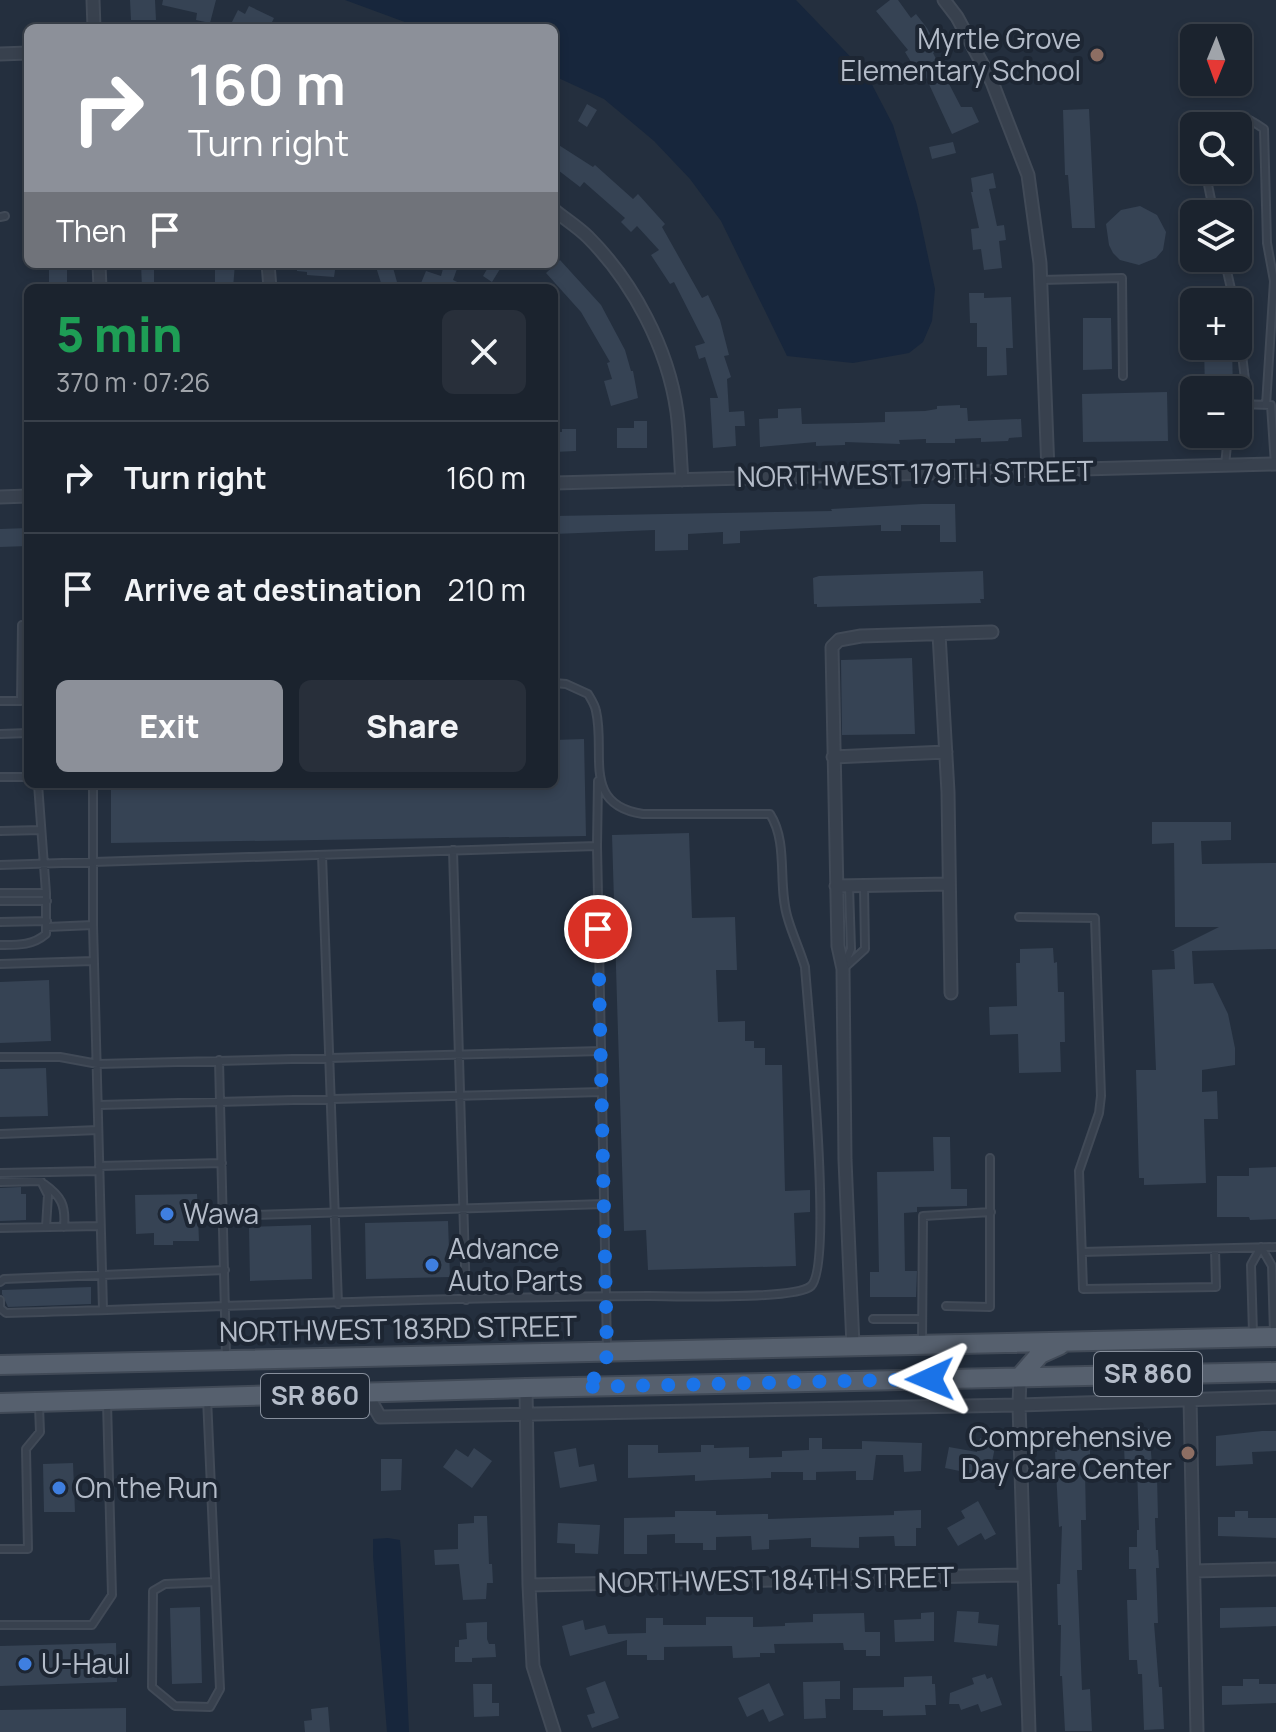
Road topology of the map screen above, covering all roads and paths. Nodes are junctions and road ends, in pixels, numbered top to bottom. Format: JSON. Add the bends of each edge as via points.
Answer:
{"nodes":[{"id":1,"x":93,"y":0,"type":"edge"},
{"id":2,"x":944,"y":0,"type":"edge"},
{"id":3,"x":94,"y":24,"type":"edge"},
{"id":4,"x":24,"y":53,"type":"edge"},
{"id":5,"x":0,"y":54,"type":"edge"},
{"id":6,"x":1252,"y":121,"type":"edge"},
{"id":7,"x":558,"y":213,"type":"edge"},
{"id":8,"x":1041,"y":280,"type":"junction"},
{"id":9,"x":1123,"y":376,"type":"dead end"},
{"id":10,"x":1252,"y":404,"type":"edge"},
{"id":11,"x":1266,"y":405,"type":"junction"},
{"id":12,"x":1227,"y":448,"type":"edge"},
{"id":13,"x":1275,"y":464,"type":"edge"},
{"id":14,"x":1225,"y":466,"type":"junction"},
{"id":15,"x":1048,"y":471,"type":"junction"},
{"id":16,"x":682,"y":480,"type":"junction"},
{"id":17,"x":558,"y":483,"type":"edge"},
{"id":18,"x":24,"y":496,"type":"edge"},
{"id":19,"x":0,"y":497,"type":"edge"},
{"id":20,"x":22,"y":625,"type":"dead end"},
{"id":21,"x":992,"y":632,"type":"dead end"},
{"id":22,"x":939,"y":634,"type":"junction"},
{"id":23,"x":558,"y":683,"type":"edge"},
{"id":24,"x":0,"y":701,"type":"edge"},
{"id":25,"x":24,"y":733,"type":"edge"},
{"id":26,"x":0,"y":734,"type":"edge"},
{"id":27,"x":946,"y":752,"type":"junction"},
{"id":28,"x":833,"y":757,"type":"junction"},
{"id":29,"x":0,"y":777,"type":"edge"},
{"id":30,"x":24,"y":777,"type":"edge"},
{"id":31,"x":598,"y":781,"type":"junction"},
{"id":32,"x":38,"y":788,"type":"edge"},
{"id":33,"x":93,"y":788,"type":"edge"},
{"id":34,"x":41,"y":830,"type":"junction"},
{"id":35,"x":0,"y":831,"type":"edge"},
{"id":36,"x":597,"y":846,"type":"junction"},
{"id":37,"x":453,"y":850,"type":"junction"},
{"id":38,"x":322,"y":855,"type":"junction"},
{"id":39,"x":92,"y":861,"type":"junction"},
{"id":40,"x":44,"y":863,"type":"junction"},
{"id":41,"x":0,"y":865,"type":"edge"},
{"id":42,"x":949,"y":884,"type":"junction"},
{"id":43,"x":836,"y":886,"type":"junction"},
{"id":44,"x":849,"y":886,"type":"junction"},
{"id":45,"x":864,"y":886,"type":"junction"},
{"id":46,"x":0,"y":893,"type":"edge"},
{"id":47,"x":46,"y":897,"type":"junction"},
{"id":48,"x":0,"y":901,"type":"edge"},
{"id":49,"x":1019,"y":917,"type":"dead end"},
{"id":50,"x":0,"y":922,"type":"edge"},
{"id":51,"x":47,"y":924,"type":"junction"},
{"id":52,"x":93,"y":925,"type":"junction"},
{"id":53,"x":0,"y":945,"type":"edge"},
{"id":54,"x":12,"y":945,"type":"junction"},
{"id":55,"x":93,"y":961,"type":"junction"},
{"id":56,"x":13,"y":963,"type":"junction"},
{"id":57,"x":0,"y":964,"type":"edge"},
{"id":58,"x":843,"y":969,"type":"junction"},
{"id":59,"x":951,"y":993,"type":"dead end"},
{"id":60,"x":601,"y":1051,"type":"junction"},
{"id":61,"x":460,"y":1054,"type":"junction"},
{"id":62,"x":0,"y":1057,"type":"edge"},
{"id":63,"x":328,"y":1058,"type":"junction"},
{"id":64,"x":219,"y":1060,"type":"junction"},
{"id":65,"x":98,"y":1064,"type":"junction"},
{"id":66,"x":602,"y":1092,"type":"junction"},
{"id":67,"x":461,"y":1095,"type":"junction"},
{"id":68,"x":330,"y":1099,"type":"junction"},
{"id":69,"x":220,"y":1101,"type":"junction"},
{"id":70,"x":99,"y":1105,"type":"junction"},
{"id":71,"x":98,"y":1130,"type":"junction"},
{"id":72,"x":0,"y":1134,"type":"edge"},
{"id":73,"x":990,"y":1158,"type":"dead end"},
{"id":74,"x":222,"y":1163,"type":"junction"},
{"id":75,"x":99,"y":1168,"type":"junction"},
{"id":76,"x":0,"y":1173,"type":"edge"},
{"id":77,"x":41,"y":1181,"type":"junction"},
{"id":78,"x":0,"y":1182,"type":"edge"},
{"id":79,"x":605,"y":1204,"type":"junction"},
{"id":80,"x":464,"y":1208,"type":"junction"},
{"id":81,"x":334,"y":1212,"type":"junction"},
{"id":82,"x":991,"y":1212,"type":"junction"},
{"id":83,"x":222,"y":1216,"type":"junction"},
{"id":84,"x":99,"y":1226,"type":"junction"},
{"id":85,"x":46,"y":1227,"type":"junction"},
{"id":86,"x":64,"y":1227,"type":"junction"},
{"id":87,"x":0,"y":1228,"type":"edge"},
{"id":88,"x":1261,"y":1247,"type":"junction"},
{"id":89,"x":1276,"y":1247,"type":"edge"},
{"id":90,"x":1215,"y":1249,"type":"junction"},
{"id":91,"x":1082,"y":1252,"type":"junction"},
{"id":92,"x":225,"y":1270,"type":"junction"},
{"id":93,"x":102,"y":1275,"type":"junction"},
{"id":94,"x":0,"y":1282,"type":"edge"},
{"id":95,"x":606,"y":1296,"type":"junction"},
{"id":96,"x":0,"y":1300,"type":"edge"},
{"id":97,"x":466,"y":1300,"type":"junction"},
{"id":98,"x":338,"y":1304,"type":"junction"},
{"id":99,"x":946,"y":1306,"type":"dead end"},
{"id":100,"x":226,"y":1307,"type":"junction"},
{"id":101,"x":103,"y":1310,"type":"junction"},
{"id":102,"x":873,"y":1319,"type":"dead end"},
{"id":103,"x":922,"y":1319,"type":"junction"},
{"id":104,"x":1253,"y":1337,"type":"junction"},
{"id":105,"x":1275,"y":1337,"type":"edge"},
{"id":106,"x":1070,"y":1341,"type":"junction"},
{"id":107,"x":922,"y":1345,"type":"junction"},
{"id":108,"x":853,"y":1346,"type":"junction"},
{"id":109,"x":607,"y":1353,"type":"junction"},
{"id":110,"x":226,"y":1361,"type":"junction"},
{"id":111,"x":0,"y":1365,"type":"edge"},
{"id":112,"x":1276,"y":1372,"type":"edge"},
{"id":113,"x":1020,"y":1377,"type":"junction"},
{"id":114,"x":582,"y":1387,"type":"junction"},
{"id":115,"x":526,"y":1388,"type":"junction"},
{"id":116,"x":367,"y":1394,"type":"junction"},
{"id":117,"x":1276,"y":1397,"type":"edge"},
{"id":118,"x":207,"y":1398,"type":"junction"},
{"id":119,"x":1190,"y":1399,"type":"junction"},
{"id":120,"x":107,"y":1401,"type":"junction"},
{"id":121,"x":0,"y":1403,"type":"edge"},
{"id":122,"x":39,"y":1403,"type":"junction"},
{"id":123,"x":1019,"y":1405,"type":"junction"},
{"id":124,"x":526,"y":1415,"type":"junction"},
{"id":125,"x":0,"y":1549,"type":"edge"},
{"id":126,"x":1276,"y":1569,"type":"edge"},
{"id":127,"x":1194,"y":1571,"type":"junction"},
{"id":128,"x":1024,"y":1575,"type":"junction"},
{"id":129,"x":215,"y":1582,"type":"junction"},
{"id":130,"x":529,"y":1585,"type":"junction"},
{"id":131,"x":0,"y":1625,"type":"edge"},
{"id":132,"x":554,"y":1732,"type":"edge"},
{"id":133,"x":1029,"y":1732,"type":"edge"},
{"id":134,"x":1197,"y":1732,"type":"edge"}],
"edges":[{"from":1,"to":3,"type":"street"},
{"from":2,"to":8,"type":"street","via":[[992,82],[1028,175]]},
{"from":4,"to":5,"type":"street"},
{"from":6,"to":11,"type":"lane","via":[[1264,129],[1267,243],[1274,281]]},
{"from":7,"to":16,"type":"street","via":[[611,262],[650,325],[677,410]]},
{"from":8,"to":9,"type":"lane","via":[[1122,278]]},
{"from":8,"to":15,"type":"street"},
{"from":10,"to":11,"type":"lane"},
{"from":11,"to":13,"type":"lane","via":[[1271,405]]},
{"from":12,"to":14,"type":"lane"},
{"from":13,"to":14,"type":"street","name":"NORTHWEST 179TH STREET"},
{"from":14,"to":15,"type":"street","name":"NORTHWEST 179TH STREET"},
{"from":15,"to":16,"type":"street","name":"NORTHWEST 179TH STREET"},
{"from":16,"to":17,"type":"street","name":"NORTHWEST 179TH STREET"},
{"from":18,"to":19,"type":"street"},
{"from":20,"to":24,"type":"lane","via":[[21,701]]},
{"from":21,"to":22,"type":"street"},
{"from":22,"to":27,"type":"street"},
{"from":22,"to":28,"type":"street","via":[[861,636],[839,640],[832,647]]},
{"from":23,"to":31,"type":"lane","via":[[588,694],[596,711]]},
{"from":25,"to":26,"type":"lane"},
{"from":27,"to":28,"type":"street"},
{"from":27,"to":42,"type":"street"},
{"from":28,"to":43,"type":"street"},
{"from":29,"to":30,"type":"lane"},
{"from":31,"to":36,"type":"lane"},
{"from":31,"to":95,"type":"lane","via":[[626,812],[770,814],[779,828],[787,918],[805,967],[820,1170],[819,1260],[810,1287],[733,1295]]},
{"from":32,"to":34,"type":"lane"},
{"from":33,"to":39,"type":"lane"},
{"from":34,"to":35,"type":"lane"},
{"from":34,"to":40,"type":"lane"},
{"from":36,"to":37,"type":"lane"},
{"from":36,"to":60,"type":"lane"},
{"from":37,"to":38,"type":"lane"},
{"from":37,"to":61,"type":"lane"},
{"from":38,"to":39,"type":"lane"},
{"from":38,"to":63,"type":"lane"},
{"from":39,"to":40,"type":"lane"},
{"from":39,"to":52,"type":"lane"},
{"from":40,"to":41,"type":"lane"},
{"from":40,"to":47,"type":"lane"},
{"from":42,"to":45,"type":"street"},
{"from":42,"to":59,"type":"street"},
{"from":43,"to":44,"type":"street"},
{"from":43,"to":58,"type":"street"},
{"from":44,"to":45,"type":"street"},
{"from":44,"to":58,"type":"lane","via":[[851,949]]},
{"from":45,"to":58,"type":"lane","via":[[865,949]]},
{"from":46,"to":47,"type":"lane"},
{"from":47,"to":48,"type":"lane"},
{"from":47,"to":51,"type":"lane"},
{"from":49,"to":91,"type":"lane","via":[[1095,918],[1101,1096],[1079,1171]]},
{"from":50,"to":51,"type":"lane"},
{"from":51,"to":52,"type":"lane"},
{"from":51,"to":54,"type":"lane","via":[[38,941]]},
{"from":52,"to":55,"type":"lane"},
{"from":53,"to":54,"type":"lane"},
{"from":54,"to":56,"type":"lane"},
{"from":55,"to":56,"type":"lane"},
{"from":55,"to":65,"type":"lane"},
{"from":56,"to":57,"type":"lane"},
{"from":58,"to":108,"type":"street"},
{"from":60,"to":61,"type":"lane"},
{"from":60,"to":66,"type":"lane"},
{"from":61,"to":63,"type":"lane"},
{"from":61,"to":67,"type":"lane"},
{"from":62,"to":65,"type":"lane","via":[[60,1057]]},
{"from":63,"to":64,"type":"lane"},
{"from":63,"to":68,"type":"lane"},
{"from":64,"to":65,"type":"lane"},
{"from":64,"to":69,"type":"lane"},
{"from":65,"to":70,"type":"lane"},
{"from":66,"to":67,"type":"lane"},
{"from":66,"to":79,"type":"lane"},
{"from":67,"to":68,"type":"lane"},
{"from":67,"to":80,"type":"lane"},
{"from":68,"to":69,"type":"lane"},
{"from":68,"to":81,"type":"lane"},
{"from":69,"to":70,"type":"lane"},
{"from":69,"to":74,"type":"lane"},
{"from":70,"to":71,"type":"lane"},
{"from":71,"to":72,"type":"lane"},
{"from":71,"to":75,"type":"lane"},
{"from":73,"to":82,"type":"lane"},
{"from":74,"to":75,"type":"lane"},
{"from":74,"to":83,"type":"lane"},
{"from":75,"to":76,"type":"lane"},
{"from":75,"to":84,"type":"lane"},
{"from":77,"to":78,"type":"lane"},
{"from":77,"to":85,"type":"lane","via":[[48,1195]]},
{"from":77,"to":86,"type":"lane","via":[[59,1194]]},
{"from":79,"to":80,"type":"lane"},
{"from":79,"to":95,"type":"lane"},
{"from":80,"to":81,"type":"lane"},
{"from":80,"to":97,"type":"lane"},
{"from":81,"to":83,"type":"lane"},
{"from":81,"to":98,"type":"lane"},
{"from":82,"to":99,"type":"lane","via":[[990,1307]]},
{"from":82,"to":103,"type":"lane","via":[[923,1216]]},
{"from":83,"to":92,"type":"lane"},
{"from":84,"to":86,"type":"lane"},
{"from":84,"to":93,"type":"lane"},
{"from":85,"to":86,"type":"lane"},
{"from":85,"to":87,"type":"lane"},
{"from":88,"to":89,"type":"lane"},
{"from":88,"to":90,"type":"lane"},
{"from":88,"to":104,"type":"lane","via":[[1251,1265]]},
{"from":88,"to":105,"type":"lane","via":[[1272,1266]]},
{"from":90,"to":91,"type":"lane"},
{"from":90,"to":91,"type":"lane","via":[[1216,1287],[1083,1289]]},
{"from":92,"to":93,"type":"lane"},
{"from":92,"to":100,"type":"lane"},
{"from":93,"to":94,"type":"lane"},
{"from":93,"to":101,"type":"lane"},
{"from":95,"to":97,"type":"lane"},
{"from":95,"to":109,"type":"lane"},
{"from":96,"to":101,"type":"lane","via":[[6,1313]]},
{"from":97,"to":98,"type":"lane"},
{"from":98,"to":100,"type":"lane"},
{"from":100,"to":101,"type":"lane"},
{"from":100,"to":110,"type":"lane"},
{"from":102,"to":103,"type":"lane"},
{"from":103,"to":107,"type":"lane"},
{"from":104,"to":105,"type":"main road","name":"NORTHWEST 183RD STREET","number":"SR 860"},
{"from":104,"to":106,"type":"main road","name":"NORTHWEST 183RD STREET","number":"SR 860"},
{"from":106,"to":107,"type":"main road","name":"NORTHWEST 183RD STREET","number":"SR 860"},
{"from":106,"to":113,"type":"main road","via":[[1040,1354]]},
{"from":107,"to":108,"type":"main road","name":"NORTHWEST 183RD STREET","number":"SR 860"},
{"from":108,"to":109,"type":"main road","name":"NORTHWEST 183RD STREET","number":"SR 860"},
{"from":109,"to":110,"type":"main road","name":"NORTHWEST 183RD STREET","number":"SR 860"},
{"from":109,"to":114,"type":"main road","via":[[606,1367]]},
{"from":110,"to":111,"type":"main road","name":"NORTHWEST 183RD STREET","number":"SR 860"},
{"from":112,"to":113,"type":"main road","number":"SR 860"},
{"from":113,"to":114,"type":"main road","number":"SR 860"},
{"from":113,"to":123,"type":"street"},
{"from":114,"to":115,"type":"main road","number":"SR 860"},
{"from":115,"to":116,"type":"main road","number":"SR 860"},
{"from":115,"to":124,"type":"street"},
{"from":116,"to":118,"type":"main road","number":"SR 860"},
{"from":116,"to":124,"type":"street","via":[[380,1417]]},
{"from":117,"to":119,"type":"street"},
{"from":118,"to":120,"type":"main road","number":"SR 860"},
{"from":118,"to":129,"type":"lane"},
{"from":119,"to":123,"type":"street"},
{"from":119,"to":127,"type":"street"},
{"from":120,"to":122,"type":"main road","number":"SR 860"},
{"from":120,"to":131,"type":"lane","via":[[112,1595],[92,1625]]},
{"from":121,"to":122,"type":"main road","number":"SR 860"},
{"from":122,"to":125,"type":"lane","via":[[40,1432],[26,1449],[28,1549]]},
{"from":123,"to":124,"type":"street"},
{"from":123,"to":128,"type":"street"},
{"from":124,"to":130,"type":"street"},
{"from":126,"to":127,"type":"street"},
{"from":127,"to":134,"type":"street"},
{"from":128,"to":130,"type":"street","name":"NORTHWEST 184TH STREET"},
{"from":128,"to":133,"type":"street"},
{"from":129,"to":129,"type":"lane","via":[[220,1689],[210,1707],[175,1706],[152,1687],[153,1591],[165,1584]]},
{"from":130,"to":132,"type":"street","via":[[533,1666]]}]}
